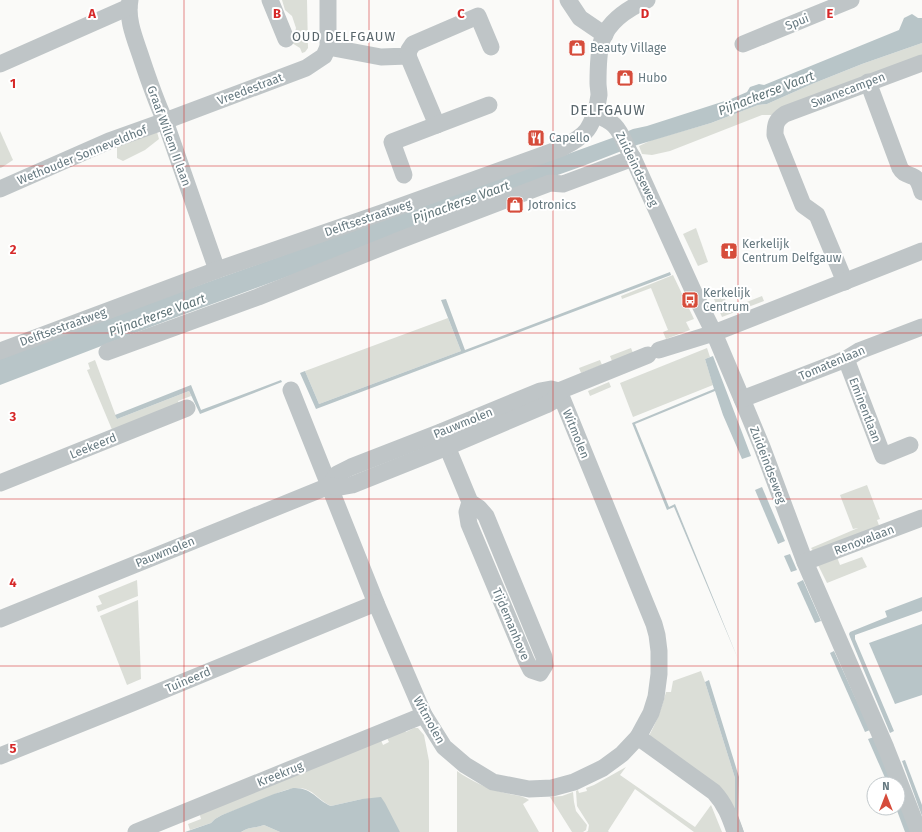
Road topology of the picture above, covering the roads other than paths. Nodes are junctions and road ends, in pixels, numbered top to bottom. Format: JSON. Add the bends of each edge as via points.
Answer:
{"nodes":[{"id":1,"x":270,"y":0,"type":"edge"},
{"id":2,"x":328,"y":0,"type":"edge"},
{"id":3,"x":568,"y":0,"type":"edge"},
{"id":4,"x":647,"y":0,"type":"edge"},
{"id":5,"x":851,"y":0,"type":"edge"},
{"id":6,"x":129,"y":4,"type":"edge"},
{"id":7,"x":605,"y":35,"type":"junction"},
{"id":8,"x":286,"y":38,"type":"dead end"},
{"id":9,"x":743,"y":44,"type":"dead end"},
{"id":10,"x":490,"y":47,"type":"dead end"},
{"id":11,"x":328,"y":48,"type":"junction"},
{"id":12,"x":408,"y":56,"type":"junction"},
{"id":13,"x":922,"y":63,"type":"edge"},
{"id":14,"x":0,"y":64,"type":"edge"},
{"id":15,"x":868,"y":82,"type":"junction"},
{"id":16,"x":489,"y":105,"type":"dead end"},
{"id":17,"x":594,"y":114,"type":"junction"},
{"id":18,"x":165,"y":121,"type":"junction"},
{"id":19,"x":437,"y":125,"type":"junction"},
{"id":20,"x":630,"y":154,"type":"junction"},
{"id":21,"x":404,"y":175,"type":"dead end"},
{"id":22,"x":0,"y":189,"type":"edge"},
{"id":23,"x":922,"y":192,"type":"edge"},
{"id":24,"x":922,"y":251,"type":"edge"},
{"id":25,"x":217,"y":270,"type":"junction"},
{"id":26,"x":845,"y":282,"type":"junction"},
{"id":27,"x":922,"y":327,"type":"edge"},
{"id":28,"x":714,"y":333,"type":"junction"},
{"id":29,"x":0,"y":351,"type":"edge"},
{"id":30,"x":107,"y":352,"type":"dead end"},
{"id":31,"x":846,"y":359,"type":"junction"},
{"id":32,"x":292,"y":390,"type":"dead end"},
{"id":33,"x":559,"y":392,"type":"junction"},
{"id":34,"x":742,"y":398,"type":"junction"},
{"id":35,"x":187,"y":408,"type":"dead end"},
{"id":36,"x":444,"y":439,"type":"junction"},
{"id":37,"x":910,"y":445,"type":"dead end"},
{"id":38,"x":0,"y":483,"type":"edge"},
{"id":39,"x":329,"y":486,"type":"junction"},
{"id":40,"x":470,"y":502,"type":"junction"},
{"id":41,"x":922,"y":518,"type":"edge"},
{"id":42,"x":805,"y":562,"type":"junction"},
{"id":43,"x":376,"y":603,"type":"junction"},
{"id":44,"x":0,"y":619,"type":"edge"},
{"id":45,"x":424,"y":715,"type":"junction"},
{"id":46,"x":638,"y":737,"type":"junction"},
{"id":47,"x":0,"y":756,"type":"edge"},
{"id":48,"x":136,"y":832,"type":"edge"},
{"id":49,"x":735,"y":832,"type":"edge"},
{"id":50,"x":918,"y":832,"type":"edge"}],
"edges":[{"from":1,"to":8,"type":"street"},
{"from":2,"to":11,"type":"street"},
{"from":3,"to":7,"type":"street","via":[[580,18]]},
{"from":4,"to":7,"type":"street","name":"Delftsestraatweg","via":[[619,17]]},
{"from":5,"to":9,"type":"street","name":"Spui"},
{"from":6,"to":14,"type":"street"},
{"from":6,"to":18,"type":"street","name":"Graaf Willem II laan","via":[[130,23]]},
{"from":7,"to":17,"type":"street","name":"Delftsestraatweg","via":[[600,50],[599,96]]},
{"from":10,"to":12,"type":"street","via":[[478,16],[413,44]]},
{"from":11,"to":12,"type":"street","via":[[381,57]]},
{"from":11,"to":18,"type":"street","name":"Vreedestraat","via":[[324,56],[306,68]]},
{"from":12,"to":19,"type":"street"},
{"from":13,"to":15,"type":"street","name":"Swanecampen"},
{"from":15,"to":23,"type":"street","via":[[902,173],[914,177]]},
{"from":15,"to":26,"type":"street","name":"Swanecampen","via":[[785,114],[776,123],[775,135],[803,205],[817,215]]},
{"from":16,"to":19,"type":"street"},
{"from":17,"to":20,"type":"street","name":"Zuideindseweg","via":[[613,124],[621,134]]},
{"from":17,"to":25,"type":"street","name":"Delftsestraatweg","via":[[586,131],[562,148]]},
{"from":18,"to":22,"type":"street","name":"Wethouder Sonneveldhof","via":[[109,141]]},
{"from":18,"to":25,"type":"street","name":"Graaf Willem II laan"},
{"from":19,"to":21,"type":"street","via":[[392,142]]},
{"from":20,"to":28,"type":"street","name":"Zuideindseweg"},
{"from":20,"to":30,"type":"street","via":[[563,184],[550,183],[258,297]]},
{"from":24,"to":26,"type":"street","name":"Pauwmolen"},
{"from":25,"to":29,"type":"street","name":"Delftsestraatweg"},
{"from":26,"to":28,"type":"street","name":"Pauwmolen"},
{"from":27,"to":31,"type":"street","name":"Tomatenlaan","via":[[859,351]]},
{"from":28,"to":33,"type":"street","name":"Pauwmolen","via":[[654,353]]},
{"from":28,"to":34,"type":"street","name":"Zuideindseweg"},
{"from":31,"to":34,"type":"street","name":"Tomatenlaan"},
{"from":31,"to":37,"type":"street","name":"Eminentlaan","via":[[883,456]]},
{"from":32,"to":39,"type":"street","name":"Witmolen"},
{"from":33,"to":36,"type":"street","name":"Pauwmolen","via":[[551,389],[540,391]]},
{"from":33,"to":46,"type":"street","name":"Witmolen","via":[[657,636],[660,674],[656,697],[651,713]]},
{"from":34,"to":42,"type":"street","name":"Zuideindseweg"},
{"from":35,"to":38,"type":"street","name":"Leekeerd"},
{"from":36,"to":39,"type":"street","name":"Pauwmolen","via":[[351,467],[337,474]]},
{"from":36,"to":40,"type":"street","name":"Tijdemanhove"},
{"from":39,"to":43,"type":"street","name":"Witmolen"},
{"from":39,"to":44,"type":"street","name":"Pauwmolen"},
{"from":40,"to":40,"type":"street","name":"Tijdemanhove","via":[[486,516],[533,629],[544,657],[545,665],[540,673],[531,670],[526,660],[468,524],[467,512]]},
{"from":41,"to":42,"type":"street","name":"Renovalaan"},
{"from":42,"to":50,"type":"street","name":"Zuideindseweg","via":[[886,748]]},
{"from":43,"to":45,"type":"street","name":"Witmolen"},
{"from":43,"to":47,"type":"street","name":"Tuineerd"},
{"from":45,"to":46,"type":"street","name":"Witmolen","via":[[444,747],[465,765],[493,782],[529,789],[552,788],[574,782],[603,768],[622,754]]},
{"from":45,"to":48,"type":"street","name":"Kreekrug"},
{"from":46,"to":49,"type":"street","via":[[714,792],[727,811]]}]}
